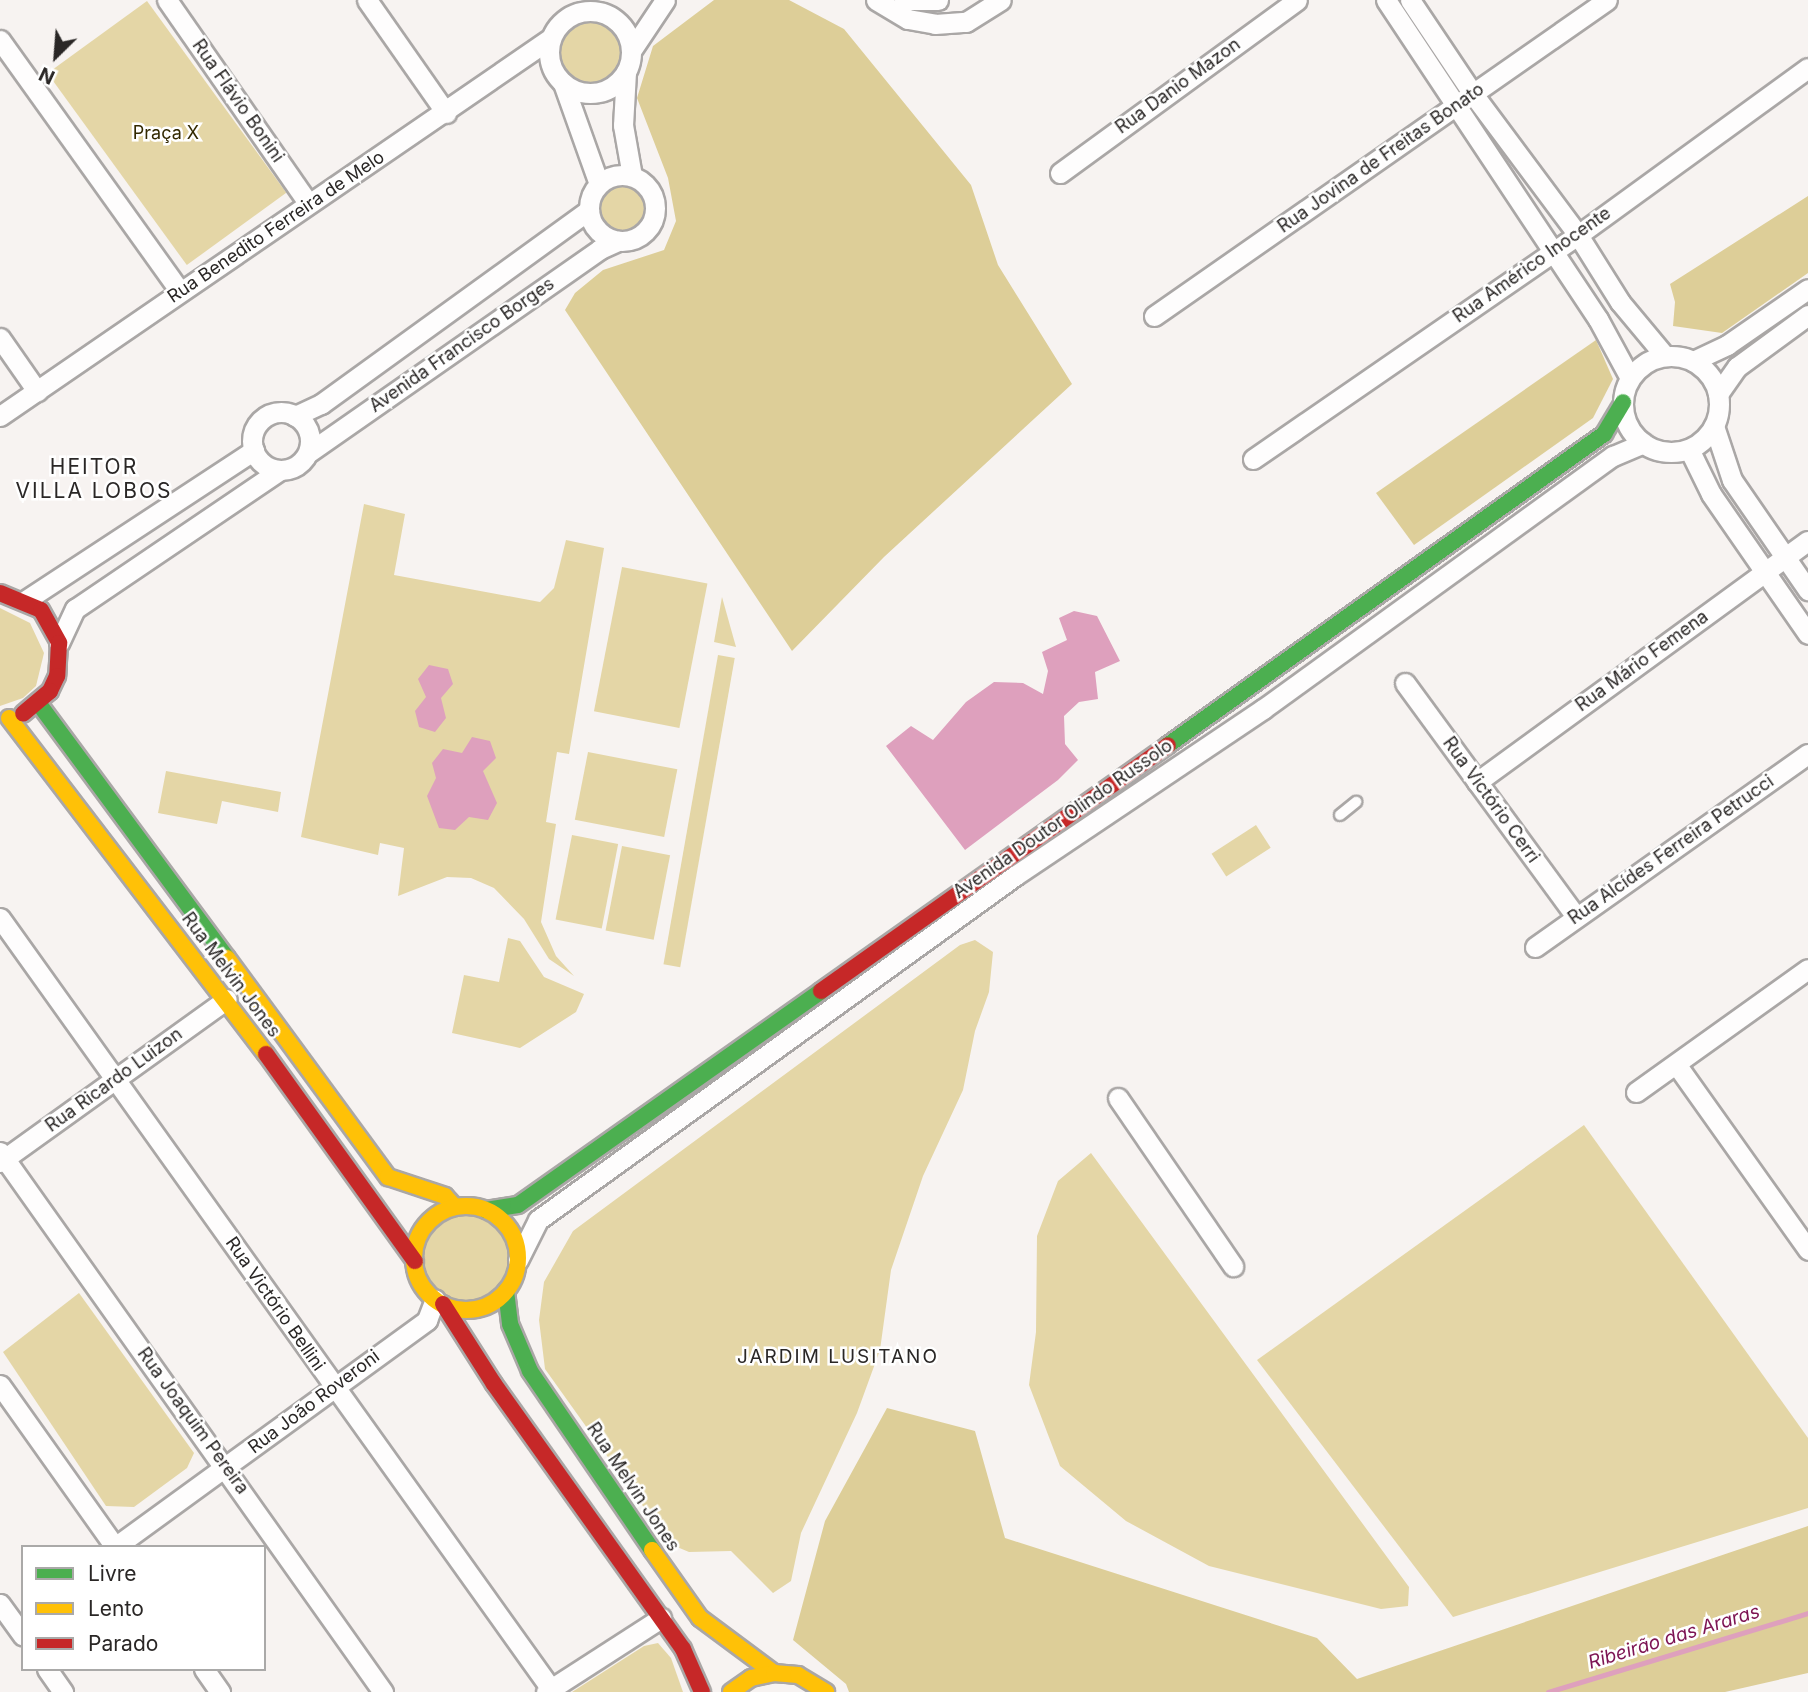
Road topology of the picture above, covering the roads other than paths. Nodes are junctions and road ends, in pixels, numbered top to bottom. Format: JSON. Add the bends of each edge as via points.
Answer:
{"nodes":[{"id":1,"x":167,"y":0,"type":"edge"},
{"id":2,"x":367,"y":0,"type":"edge"},
{"id":3,"x":664,"y":0,"type":"edge"},
{"id":4,"x":876,"y":0,"type":"edge"},
{"id":5,"x":904,"y":0,"type":"edge"},
{"id":6,"x":939,"y":0,"type":"edge"},
{"id":7,"x":1001,"y":0,"type":"edge"},
{"id":8,"x":1297,"y":0,"type":"edge"},
{"id":9,"x":1386,"y":0,"type":"edge"},
{"id":10,"x":1410,"y":0,"type":"edge"},
{"id":11,"x":1607,"y":0,"type":"edge"},
{"id":12,"x":581,"y":7,"type":"edge"},
{"id":13,"x":551,"y":38,"type":"junction"},
{"id":14,"x":0,"y":40,"type":"edge"},
{"id":15,"x":631,"y":51,"type":"junction"},
{"id":16,"x":1808,"y":68,"type":"edge"},
{"id":17,"x":626,"y":72,"type":"junction"},
{"id":18,"x":563,"y":83,"type":"junction"},
{"id":19,"x":1473,"y":94,"type":"junction"},
{"id":20,"x":1456,"y":106,"type":"junction"},
{"id":21,"x":446,"y":113,"type":"junction"},
{"id":22,"x":1060,"y":173,"type":"dead end"},
{"id":23,"x":632,"y":176,"type":"junction"},
{"id":24,"x":599,"y":184,"type":"junction"},
{"id":25,"x":308,"y":203,"type":"junction"},
{"id":26,"x":589,"y":210,"type":"junction"},
{"id":27,"x":1578,"y":235,"type":"junction"},
{"id":28,"x":618,"y":241,"type":"junction"},
{"id":29,"x":1551,"y":252,"type":"junction"},
{"id":30,"x":1808,"y":289,"type":"edge"},
{"id":31,"x":180,"y":291,"type":"junction"},
{"id":32,"x":1808,"y":315,"type":"edge"},
{"id":33,"x":1154,"y":316,"type":"dead end"},
{"id":34,"x":0,"y":338,"type":"edge"},
{"id":35,"x":1665,"y":356,"type":"junction"},
{"id":36,"x":1693,"y":361,"type":"junction"},
{"id":37,"x":1630,"y":378,"type":"junction"},
{"id":38,"x":37,"y":391,"type":"junction"},
{"id":39,"x":1718,"y":394,"type":"junction"},
{"id":40,"x":1622,"y":402,"type":"junction"},
{"id":41,"x":0,"y":416,"type":"edge"},
{"id":42,"x":295,"y":416,"type":"junction"},
{"id":43,"x":1714,"y":426,"type":"junction"},
{"id":44,"x":1643,"y":443,"type":"junction"},
{"id":45,"x":1689,"y":449,"type":"junction"},
{"id":46,"x":254,"y":450,"type":"junction"},
{"id":47,"x":308,"y":453,"type":"junction"},
{"id":48,"x":1253,"y":459,"type":"dead end"},
{"id":49,"x":280,"y":470,"type":"junction"},
{"id":50,"x":1808,"y":541,"type":"edge"},
{"id":51,"x":1785,"y":557,"type":"junction"},
{"id":52,"x":1764,"y":570,"type":"junction"},
{"id":53,"x":1808,"y":590,"type":"edge"},
{"id":54,"x":0,"y":593,"type":"edge"},
{"id":55,"x":26,"y":600,"type":"junction"},
{"id":56,"x":1808,"y":634,"type":"edge"},
{"id":57,"x":59,"y":643,"type":"junction"},
{"id":58,"x":1255,"y":683,"type":"junction"},
{"id":59,"x":1405,"y":683,"type":"dead end"},
{"id":60,"x":1270,"y":703,"type":"junction"},
{"id":61,"x":39,"y":704,"type":"junction"},
{"id":62,"x":4,"y":719,"type":"edge"},
{"id":63,"x":1808,"y":754,"type":"edge"},
{"id":64,"x":1478,"y":782,"type":"junction"},
{"id":65,"x":1100,"y":793,"type":"junction"},
{"id":66,"x":1356,"y":803,"type":"dead end"},
{"id":67,"x":1112,"y":813,"type":"junction"},
{"id":68,"x":1340,"y":815,"type":"dead end"},
{"id":69,"x":1576,"y":917,"type":"junction"},
{"id":70,"x":0,"y":918,"type":"edge"},
{"id":71,"x":1535,"y":947,"type":"dead end"},
{"id":72,"x":1808,"y":969,"type":"edge"},
{"id":73,"x":227,"y":999,"type":"junction"},
{"id":74,"x":1675,"y":1064,"type":"junction"},
{"id":75,"x":116,"y":1079,"type":"junction"},
{"id":76,"x":1636,"y":1092,"type":"dead end"},
{"id":77,"x":1118,"y":1098,"type":"dead end"},
{"id":78,"x":2,"y":1158,"type":"edge"},
{"id":79,"x":455,"y":1207,"type":"junction"},
{"id":80,"x":486,"y":1210,"type":"junction"},
{"id":81,"x":1808,"y":1250,"type":"edge"},
{"id":82,"x":415,"y":1261,"type":"junction"},
{"id":83,"x":518,"y":1261,"type":"junction"},
{"id":84,"x":1233,"y":1266,"type":"dead end"},
{"id":85,"x":506,"y":1291,"type":"junction"},
{"id":86,"x":439,"y":1301,"type":"junction"},
{"id":87,"x":0,"y":1385,"type":"edge"},
{"id":88,"x":332,"y":1386,"type":"junction"},
{"id":89,"x":226,"y":1468,"type":"junction"},
{"id":90,"x":114,"y":1545,"type":"edge"},
{"id":91,"x":118,"y":1545,"type":"edge"},
{"id":92,"x":0,"y":1604,"type":"edge"},
{"id":93,"x":661,"y":1618,"type":"junction"},
{"id":94,"x":14,"y":1625,"type":"edge"},
{"id":95,"x":48,"y":1671,"type":"edge"},
{"id":96,"x":205,"y":1671,"type":"edge"},
{"id":97,"x":774,"y":1673,"type":"junction"},
{"id":98,"x":549,"y":1691,"type":"edge"},
{"id":99,"x":63,"y":1692,"type":"edge"},
{"id":100,"x":220,"y":1692,"type":"edge"},
{"id":101,"x":383,"y":1692,"type":"edge"},
{"id":102,"x":702,"y":1692,"type":"edge"},
{"id":103,"x":731,"y":1692,"type":"edge"},
{"id":104,"x":826,"y":1692,"type":"edge"}],
"edges":[{"from":1,"to":25,"type":"street","name":"Rua Flávio Bonini"},
{"from":2,"to":21,"type":"street"},
{"from":3,"to":15,"type":"street"},
{"from":4,"to":7,"type":"street","via":[[908,19],[935,24],[966,22]]},
{"from":5,"to":6,"type":"street"},
{"from":8,"to":22,"type":"street","name":"Rua Danio Mazon"},
{"from":9,"to":20,"type":"street"},
{"from":10,"to":19,"type":"street"},
{"from":11,"to":19,"type":"street","name":"Rua Jovina de Freitas Bonato"},
{"from":12,"to":13,"type":"street"},
{"from":12,"to":15,"type":"street","via":[[612,18],[628,38]]},
{"from":13,"to":18,"type":"street","via":[[550,62]]},
{"from":13,"to":21,"type":"street","name":"Rua Benedito Ferreira de Melo"},
{"from":14,"to":31,"type":"street"},
{"from":15,"to":17,"type":"street"},
{"from":16,"to":27,"type":"street","name":"Rua Américo Inocente"},
{"from":17,"to":18,"type":"street","via":[[609,89],[597,92],[573,90]]},
{"from":17,"to":23,"type":"street","via":[[622,125]]},
{"from":18,"to":24,"type":"street"},
{"from":19,"to":20,"type":"street","name":"Rua Jovina de Freitas Bonato"},
{"from":19,"to":27,"type":"street"},
{"from":20,"to":29,"type":"street"},
{"from":20,"to":33,"type":"street","name":"Rua Jovina de Freitas Bonato"},
{"from":21,"to":25,"type":"street","name":"Rua Benedito Ferreira de Melo"},
{"from":23,"to":24,"type":"street","via":[[614,176]]},
{"from":23,"to":28,"type":"street","via":[[650,189],[656,210],[648,230],[629,241]]},
{"from":24,"to":26,"type":"street"},
{"from":25,"to":31,"type":"street","name":"Rua Benedito Ferreira de Melo"},
{"from":26,"to":28,"type":"street","via":[[598,231]]},
{"from":26,"to":42,"type":"street","name":"Avenida Francisco Borges","via":[[321,404]]},
{"from":27,"to":29,"type":"street","name":"Rua Américo Inocente"},
{"from":27,"to":35,"type":"street","via":[[1620,303]]},
{"from":28,"to":47,"type":"street","name":"Avenida Francisco Borges","via":[[600,249]]},
{"from":29,"to":37,"type":"street","via":[[1598,319]]},
{"from":29,"to":48,"type":"street","name":"Rua Américo Inocente"},
{"from":30,"to":36,"type":"street","via":[[1727,345]]},
{"from":31,"to":38,"type":"street","name":"Rua Benedito Ferreira de Melo"},
{"from":32,"to":39,"type":"street","via":[[1737,367]]},
{"from":34,"to":38,"type":"street"},
{"from":35,"to":36,"type":"street"},
{"from":35,"to":37,"type":"street","via":[[1651,360]]},
{"from":36,"to":39,"type":"street","via":[[1713,380]]},
{"from":37,"to":40,"type":"street"},
{"from":38,"to":41,"type":"street","name":"Rua Benedito Ferreira de Melo"},
{"from":39,"to":43,"type":"street"},
{"from":40,"to":44,"type":"street","via":[[1632,432]]},
{"from":40,"to":58,"type":"street","name":"Avenida Doutor Olindo Russolo","via":[[1604,434]]},
{"from":42,"to":46,"type":"street","via":[[278,413],[263,419],[254,433]]},
{"from":42,"to":47,"type":"street","via":[[307,428]]},
{"from":43,"to":45,"type":"street"},
{"from":43,"to":51,"type":"street","via":[[1732,480]]},
{"from":44,"to":45,"type":"street","via":[[1666,451]]},
{"from":44,"to":60,"type":"street","name":"Avenida Doutor Olindo Russolo","via":[[1613,456]]},
{"from":45,"to":52,"type":"street","via":[[1711,494]]},
{"from":46,"to":49,"type":"street","via":[[264,464]]},
{"from":46,"to":55,"type":"street"},
{"from":47,"to":49,"type":"street","via":[[297,466]]},
{"from":49,"to":57,"type":"street","via":[[75,609]]},
{"from":50,"to":51,"type":"street","name":"Rua Mário Femena"},
{"from":51,"to":52,"type":"street","name":"Rua Mário Femena"},
{"from":51,"to":53,"type":"street"},
{"from":52,"to":56,"type":"street"},
{"from":52,"to":64,"type":"street","name":"Rua Mário Femena"},
{"from":54,"to":55,"type":"street"},
{"from":55,"to":57,"type":"street","via":[[47,618]]},
{"from":57,"to":61,"type":"street","via":[[57,676]]},
{"from":58,"to":60,"type":"street"},
{"from":58,"to":65,"type":"street","name":"Avenida Doutor Olindo Russolo"},
{"from":59,"to":64,"type":"street","name":"Rua Victório Cerri"},
{"from":60,"to":67,"type":"street","name":"Avenida Doutor Olindo Russolo"},
{"from":61,"to":62,"type":"street"},
{"from":61,"to":79,"type":"street","name":"Rua Melvin Jones","via":[[388,1177],[445,1196]]},
{"from":62,"to":73,"type":"street","name":"Rua Melvin Jones"},
{"from":63,"to":69,"type":"street","name":"Rua Alcídes Ferreira Petrucci"},
{"from":64,"to":69,"type":"street","name":"Rua Victório Cerri"},
{"from":65,"to":67,"type":"street"},
{"from":65,"to":80,"type":"street","name":"Avenida Doutor Olindo Russolo","via":[[518,1205]]},
{"from":66,"to":68,"type":"lane"},
{"from":67,"to":83,"type":"street","name":"Avenida Doutor Olindo Russolo","via":[[1016,875],[538,1220]]},
{"from":69,"to":71,"type":"street","name":"Rua Alcídes Ferreira Petrucci"},
{"from":70,"to":75,"type":"street","name":"Rua Victório Bellini"},
{"from":72,"to":74,"type":"street"},
{"from":73,"to":75,"type":"street","name":"Rua Ricardo Luizon"},
{"from":73,"to":82,"type":"street","name":"Rua Melvin Jones"},
{"from":74,"to":76,"type":"street"},
{"from":74,"to":81,"type":"street"},
{"from":75,"to":78,"type":"street","name":"Rua Ricardo Luizon"},
{"from":75,"to":88,"type":"street","name":"Rua Victório Bellini"},
{"from":77,"to":84,"type":"street"},
{"from":78,"to":89,"type":"street","name":"Rua Joaquim Pereira"},
{"from":79,"to":80,"type":"street"},
{"from":79,"to":82,"type":"street","via":[[425,1227]]},
{"from":80,"to":83,"type":"street","via":[[510,1230]]},
{"from":82,"to":86,"type":"street","via":[[418,1276]]},
{"from":83,"to":85,"type":"street"},
{"from":85,"to":86,"type":"street","via":[[477,1308]]},
{"from":85,"to":97,"type":"street","name":"Rua Melvin Jones","via":[[510,1324],[530,1371],[647,1543],[700,1618]]},
{"from":86,"to":88,"type":"street","name":"Rua João Roveroni","via":[[427,1320]]},
{"from":86,"to":93,"type":"street"},
{"from":87,"to":90,"type":"street"},
{"from":88,"to":89,"type":"street","name":"Rua João Roveroni"},
{"from":88,"to":98,"type":"street","name":"Rua Victório Bellini"},
{"from":89,"to":91,"type":"street","name":"Rua João Roveroni"},
{"from":89,"to":101,"type":"street","name":"Rua Joaquim Pereira"},
{"from":92,"to":94,"type":"street"},
{"from":93,"to":98,"type":"street"},
{"from":93,"to":102,"type":"street","via":[[683,1649]]},
{"from":95,"to":99,"type":"street"},
{"from":96,"to":100,"type":"street"},
{"from":97,"to":103,"type":"street","via":[[751,1678]]},
{"from":97,"to":104,"type":"street","via":[[798,1675]]}]}
